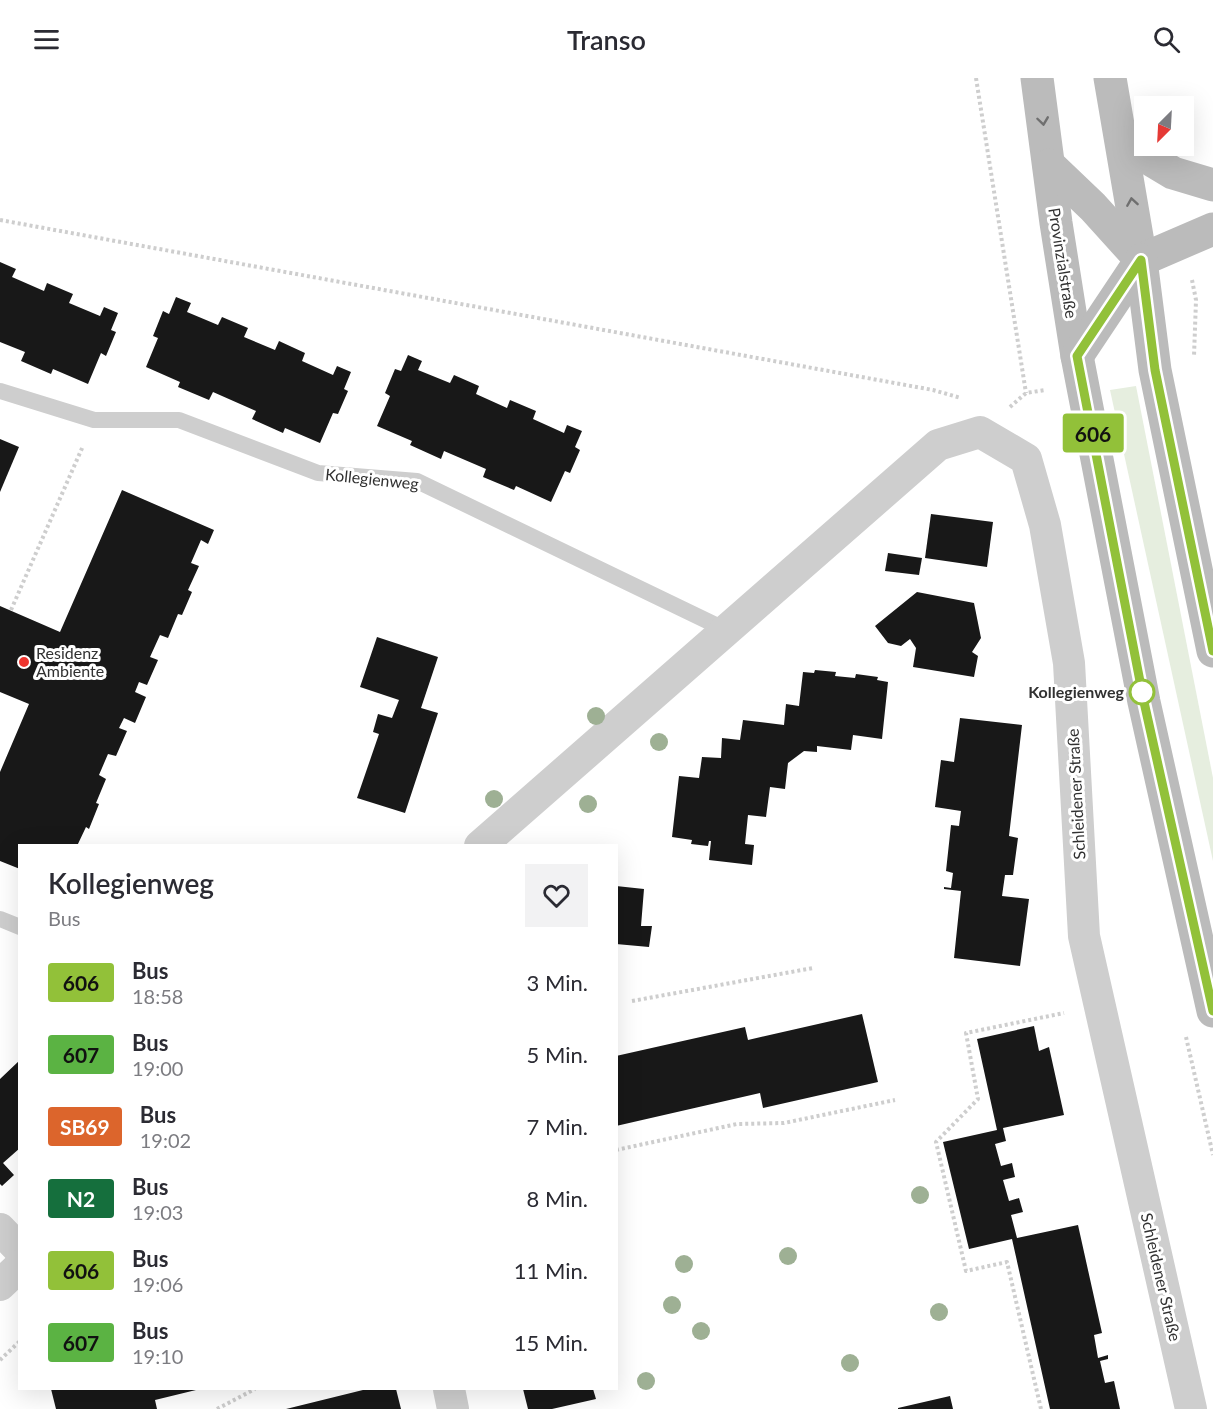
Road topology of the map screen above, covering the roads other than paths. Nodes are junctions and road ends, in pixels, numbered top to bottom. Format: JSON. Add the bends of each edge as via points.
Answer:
{"nodes":[{"id":1,"x":1036,"y":78,"type":"edge"},
{"id":2,"x":1110,"y":78,"type":"edge"},
{"id":3,"x":1123,"y":143,"type":"junction"},
{"id":4,"x":1048,"y":165,"type":"junction"},
{"id":5,"x":1213,"y":185,"type":"edge"},
{"id":6,"x":1199,"y":234,"type":"edge"},
{"id":7,"x":1141,"y":260,"type":"junction"},
{"id":8,"x":1077,"y":356,"type":"junction"},
{"id":9,"x":0,"y":391,"type":"edge"},
{"id":10,"x":726,"y":630,"type":"junction"},
{"id":11,"x":1213,"y":651,"type":"edge"},
{"id":12,"x":482,"y":844,"type":"edge"},
{"id":13,"x":0,"y":919,"type":"edge"},
{"id":14,"x":18,"y":926,"type":"edge"},
{"id":15,"x":1213,"y":1011,"type":"edge"},
{"id":16,"x":0,"y":1229,"type":"edge"},
{"id":17,"x":18,"y":1248,"type":"edge"},
{"id":18,"x":18,"y":1268,"type":"edge"},
{"id":19,"x":0,"y":1285,"type":"edge"},
{"id":20,"x":448,"y":1390,"type":"edge"},
{"id":21,"x":453,"y":1409,"type":"edge"},
{"id":22,"x":1191,"y":1409,"type":"edge"}],
"edges":[{"from":1,"to":4,"type":"main road","name":"Provinzialstraße","one_way":true},
{"from":2,"to":3,"type":"main road"},
{"from":3,"to":5,"type":"main road","via":[[1173,173]]},
{"from":7,"to":3,"type":"main road","one_way":true},
{"from":4,"to":7,"type":"main road"},
{"from":4,"to":8,"type":"main road","name":"Provinzialstraße"},
{"from":6,"to":7,"type":"main road"},
{"from":7,"to":8,"type":"main road"},
{"from":7,"to":11,"type":"main road","via":[[1155,370]]},
{"from":8,"to":15,"type":"main road","name":"Provinzialstraße","via":[[1144,702]]},
{"from":9,"to":10,"type":"lane","name":"Kollegienweg","via":[[94,420],[179,420],[318,473],[417,481]]},
{"from":10,"to":12,"type":"street"},
{"from":10,"to":22,"type":"street","name":"Schleidener Straße","via":[[938,445],[980,432],[1026,459],[1045,525],[1069,663],[1084,936]]},
{"from":13,"to":14,"type":"lane"},
{"from":16,"to":17,"type":"street"},
{"from":18,"to":19,"type":"street"},
{"from":20,"to":21,"type":"street"}]}
